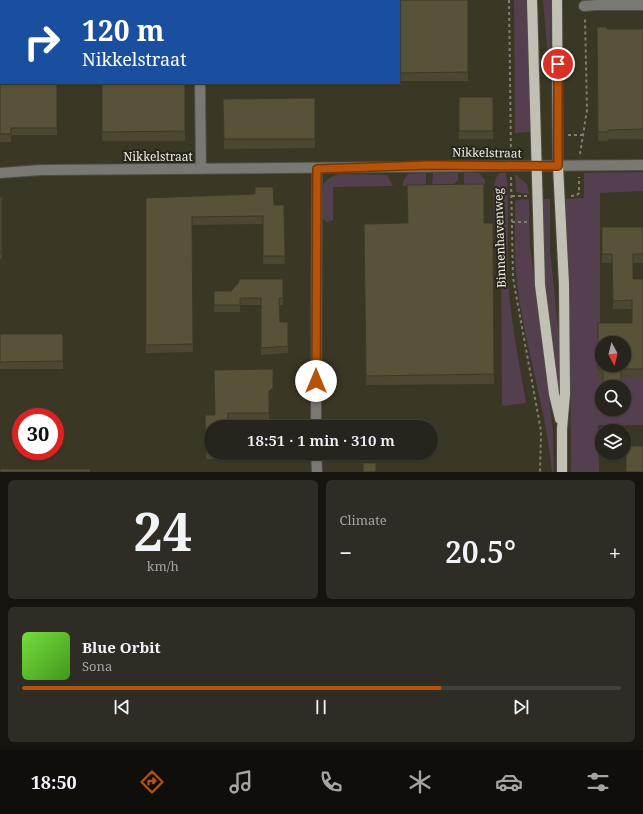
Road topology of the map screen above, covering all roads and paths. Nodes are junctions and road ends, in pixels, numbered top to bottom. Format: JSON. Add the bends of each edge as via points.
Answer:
{"nodes":[{"id":1,"x":509,"y":0,"type":"edge"},
{"id":2,"x":532,"y":0,"type":"edge"},
{"id":3,"x":557,"y":0,"type":"edge"},
{"id":4,"x":643,"y":5,"type":"edge"},
{"id":5,"x":584,"y":6,"type":"joint"},
{"id":6,"x":200,"y":84,"type":"edge"},
{"id":7,"x":568,"y":135,"type":"dead end"},
{"id":8,"x":583,"y":135,"type":"junction"},
{"id":9,"x":643,"y":165,"type":"edge"},
{"id":10,"x":536,"y":166,"type":"junction"},
{"id":11,"x":558,"y":166,"type":"junction"},
{"id":12,"x":580,"y":166,"type":"junction"},
{"id":13,"x":511,"y":167,"type":"junction"},
{"id":14,"x":201,"y":169,"type":"junction"},
{"id":15,"x":317,"y":169,"type":"junction"},
{"id":16,"x":0,"y":172,"type":"edge"},
{"id":17,"x":574,"y":196,"type":"dead end"},
{"id":18,"x":512,"y":222,"type":"junction"},
{"id":19,"x":528,"y":222,"type":"dead end"},
{"id":20,"x":316,"y":420,"type":"edge"},
{"id":21,"x":562,"y":429,"type":"junction"},
{"id":22,"x":316,"y":460,"type":"edge"},
{"id":23,"x":317,"y":472,"type":"edge"},
{"id":24,"x":540,"y":472,"type":"edge"},
{"id":25,"x":562,"y":472,"type":"edge"}],
"edges":[{"from":1,"to":13,"type":"path","name":"Binnenhavenweg"},
{"from":2,"to":10,"type":"main road"},
{"from":3,"to":11,"type":"main road"},
{"from":4,"to":5,"type":"street"},
{"from":5,"to":8,"type":"path","via":[[587,110]]},
{"from":6,"to":14,"type":"street"},
{"from":7,"to":8,"type":"path"},
{"from":8,"to":12,"type":"path"},
{"from":9,"to":12,"type":"street","name":"Nikkelstraat"},
{"from":10,"to":11,"type":"street","name":"Nikkelstraat"},
{"from":10,"to":13,"type":"street","name":"Nikkelstraat"},
{"from":10,"to":21,"type":"main road","via":[[542,304],[554,394]]},
{"from":11,"to":12,"type":"street","name":"Nikkelstraat"},
{"from":11,"to":21,"type":"main road","via":[[564,284],[565,394]]},
{"from":12,"to":17,"type":"path","via":[[579,192]]},
{"from":13,"to":15,"type":"street","name":"Nikkelstraat","via":[[429,165]]},
{"from":13,"to":18,"type":"path","name":"Binnenhavenweg"},
{"from":14,"to":15,"type":"street","name":"Nikkelstraat"},
{"from":14,"to":16,"type":"street","name":"Nikkelstraat"},
{"from":15,"to":20,"type":"street"},
{"from":18,"to":19,"type":"path"},
{"from":18,"to":24,"type":"path","name":"Binnenhavenweg","via":[[515,291],[541,430]]},
{"from":21,"to":25,"type":"main road"},
{"from":22,"to":23,"type":"street"}]}
